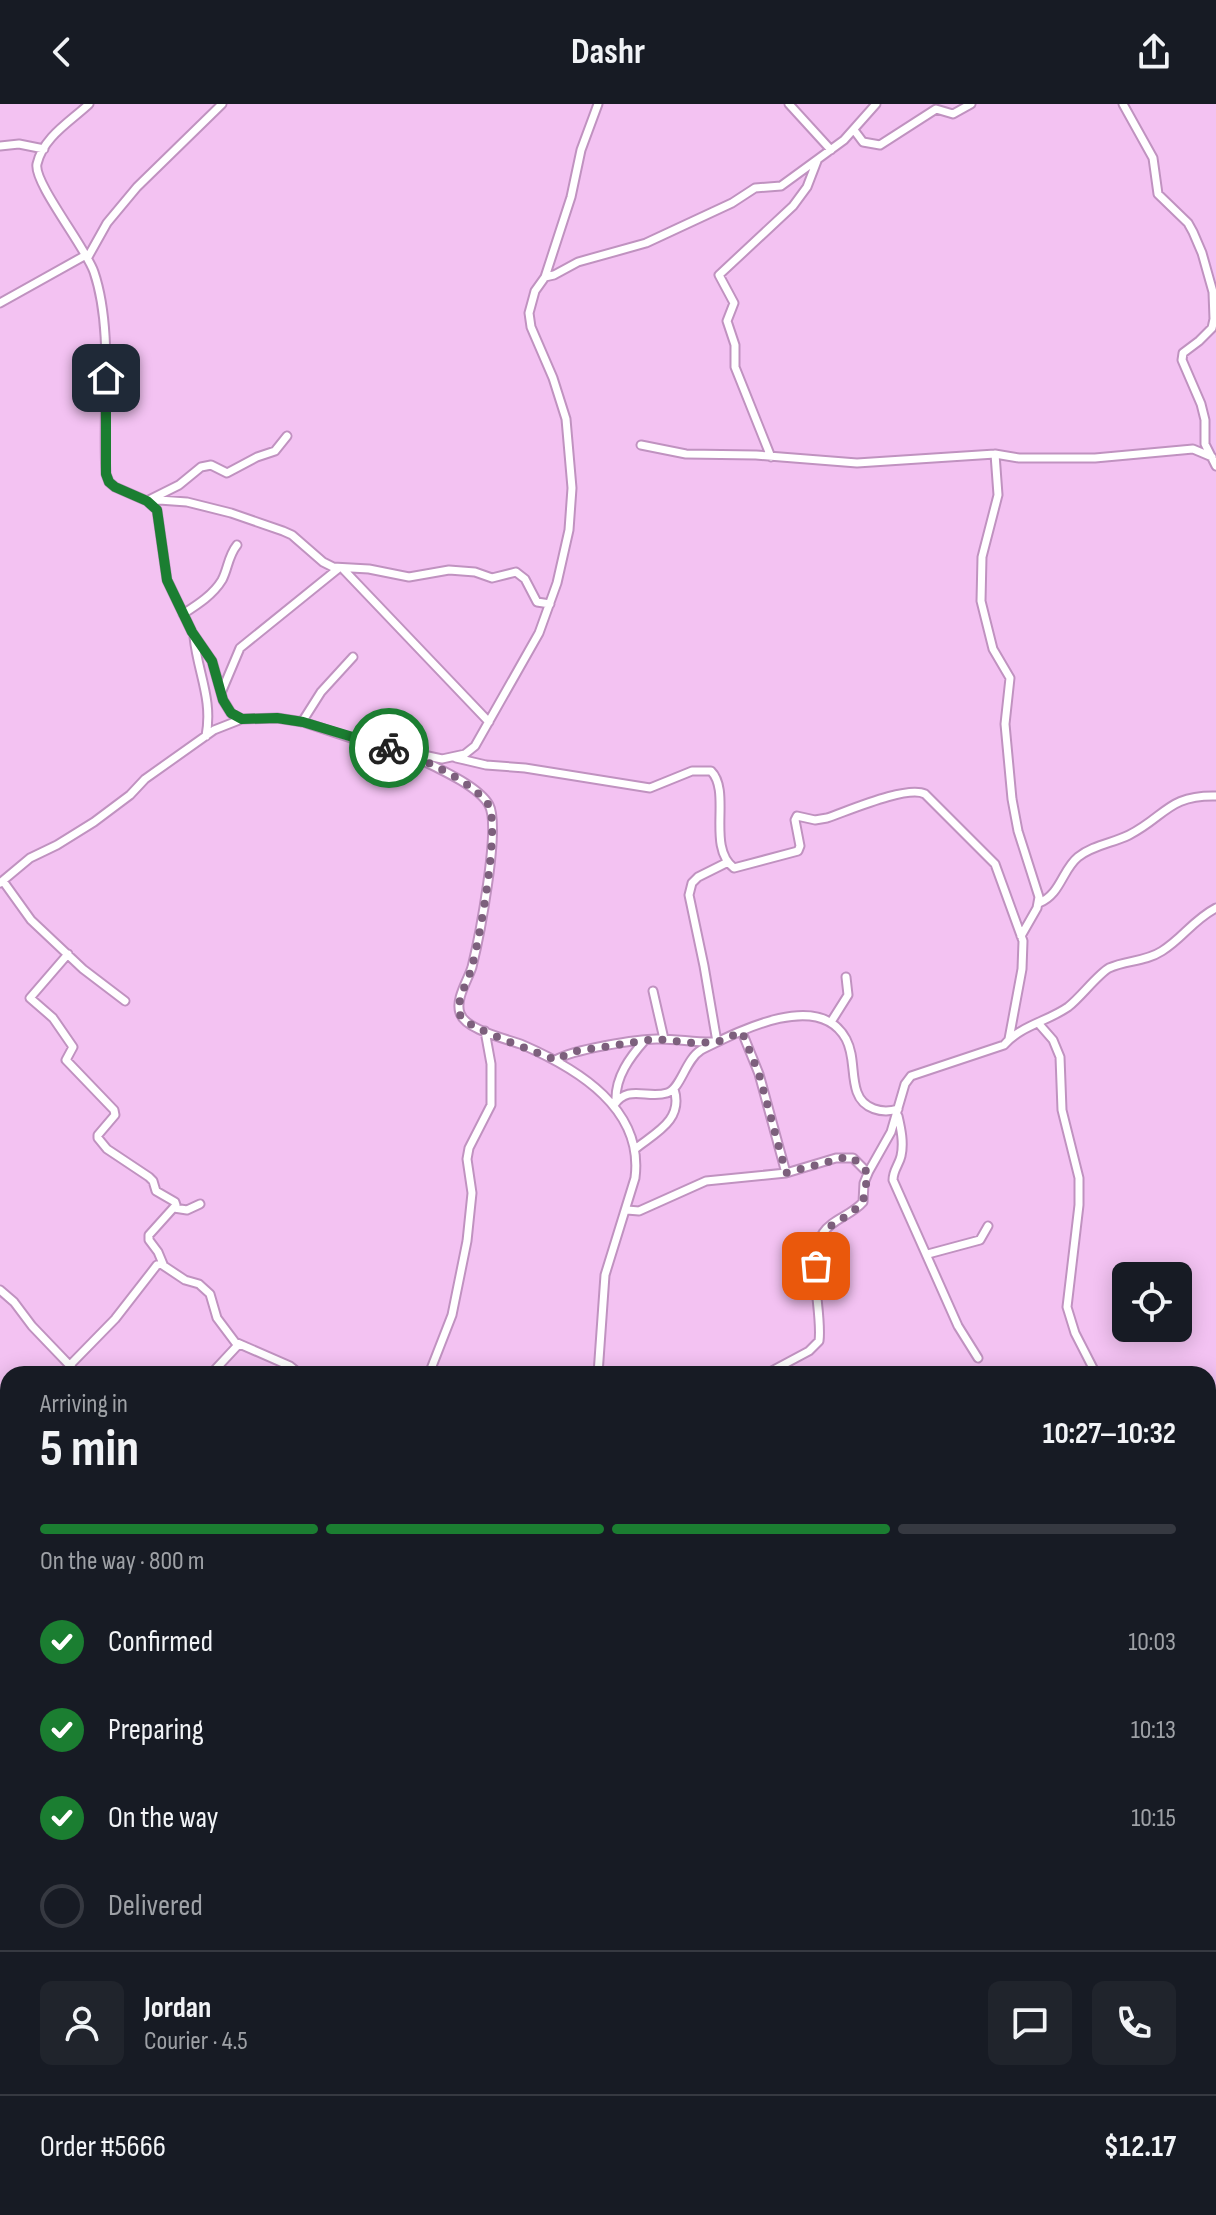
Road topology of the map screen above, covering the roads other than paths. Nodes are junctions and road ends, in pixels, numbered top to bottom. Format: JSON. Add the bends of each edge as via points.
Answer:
{"nodes":[{"id":1,"x":89,"y":104,"type":"edge"},
{"id":2,"x":222,"y":104,"type":"edge"},
{"id":3,"x":789,"y":104,"type":"edge"},
{"id":4,"x":876,"y":104,"type":"edge"},
{"id":5,"x":971,"y":104,"type":"edge"},
{"id":6,"x":1123,"y":104,"type":"edge"},
{"id":7,"x":595,"y":107,"type":"edge"},
{"id":8,"x":854,"y":130,"type":"junction"},
{"id":9,"x":0,"y":146,"type":"edge"},
{"id":10,"x":44,"y":149,"type":"junction"},
{"id":11,"x":831,"y":150,"type":"junction"},
{"id":12,"x":817,"y":161,"type":"junction"},
{"id":13,"x":87,"y":256,"type":"junction"},
{"id":14,"x":545,"y":277,"type":"junction"},
{"id":15,"x":0,"y":303,"type":"edge"},
{"id":16,"x":287,"y":436,"type":"dead end"},
{"id":17,"x":641,"y":445,"type":"dead end"},
{"id":18,"x":995,"y":454,"type":"junction"},
{"id":19,"x":771,"y":457,"type":"junction"},
{"id":20,"x":1212,"y":457,"type":"junction"},
{"id":21,"x":1216,"y":466,"type":"edge"},
{"id":22,"x":148,"y":502,"type":"junction"},
{"id":23,"x":237,"y":545,"type":"dead end"},
{"id":24,"x":341,"y":568,"type":"junction"},
{"id":25,"x":550,"y":604,"type":"junction"},
{"id":26,"x":183,"y":614,"type":"junction"},
{"id":27,"x":194,"y":637,"type":"junction"},
{"id":28,"x":353,"y":657,"type":"dead end"},
{"id":29,"x":221,"y":693,"type":"junction"},
{"id":30,"x":242,"y":719,"type":"junction"},
{"id":31,"x":302,"y":722,"type":"junction"},
{"id":32,"x":489,"y":722,"type":"junction"},
{"id":33,"x":206,"y":736,"type":"junction"},
{"id":34,"x":396,"y":750,"type":"junction"},
{"id":35,"x":453,"y":758,"type":"junction"},
{"id":36,"x":1216,"y":796,"type":"edge"},
{"id":37,"x":728,"y":862,"type":"junction"},
{"id":38,"x":1,"y":882,"type":"edge"},
{"id":39,"x":1039,"y":903,"type":"junction"},
{"id":40,"x":1216,"y":908,"type":"edge"},
{"id":41,"x":1021,"y":936,"type":"junction"},
{"id":42,"x":68,"y":954,"type":"junction"},
{"id":43,"x":846,"y":977,"type":"dead end"},
{"id":44,"x":653,"y":991,"type":"dead end"},
{"id":45,"x":125,"y":1001,"type":"dead end"},
{"id":46,"x":831,"y":1022,"type":"junction"},
{"id":47,"x":1039,"y":1024,"type":"junction"},
{"id":48,"x":485,"y":1031,"type":"junction"},
{"id":49,"x":742,"y":1032,"type":"junction"},
{"id":50,"x":664,"y":1039,"type":"junction"},
{"id":51,"x":1009,"y":1039,"type":"junction"},
{"id":52,"x":645,"y":1040,"type":"junction"},
{"id":53,"x":717,"y":1042,"type":"junction"},
{"id":54,"x":556,"y":1060,"type":"junction"},
{"id":55,"x":674,"y":1089,"type":"junction"},
{"id":56,"x":615,"y":1103,"type":"junction"},
{"id":57,"x":898,"y":1112,"type":"junction"},
{"id":58,"x":635,"y":1149,"type":"junction"},
{"id":59,"x":786,"y":1173,"type":"junction"},
{"id":60,"x":868,"y":1173,"type":"junction"},
{"id":61,"x":200,"y":1204,"type":"dead end"},
{"id":62,"x":174,"y":1208,"type":"junction"},
{"id":63,"x":627,"y":1210,"type":"junction"},
{"id":64,"x":988,"y":1226,"type":"dead end"},
{"id":65,"x":928,"y":1254,"type":"junction"},
{"id":66,"x":163,"y":1264,"type":"junction"},
{"id":67,"x":0,"y":1290,"type":"edge"},
{"id":68,"x":238,"y":1345,"type":"junction"},
{"id":69,"x":978,"y":1358,"type":"dead end"},
{"id":70,"x":71,"y":1364,"type":"joint"},
{"id":71,"x":218,"y":1366,"type":"edge"},
{"id":72,"x":290,"y":1366,"type":"edge"},
{"id":73,"x":432,"y":1366,"type":"edge"},
{"id":74,"x":600,"y":1366,"type":"edge"},
{"id":75,"x":781,"y":1366,"type":"edge"},
{"id":76,"x":1092,"y":1366,"type":"edge"}],
"edges":[{"from":1,"to":10,"type":"street"},
{"from":2,"to":13,"type":"street","via":[[137,187]]},
{"from":3,"to":11,"type":"street"},
{"from":4,"to":8,"type":"street"},
{"from":5,"to":8,"type":"street","via":[[953,114],[936,109],[880,145],[863,142]]},
{"from":6,"to":20,"type":"street","via":[[1153,158],[1158,194],[1188,223],[1210,279],[1212,328],[1183,353],[1182,360],[1201,404],[1205,444]]},
{"from":7,"to":14,"type":"street"},
{"from":8,"to":11,"type":"street"},
{"from":9,"to":10,"type":"street"},
{"from":10,"to":13,"type":"street","via":[[39,176]]},
{"from":11,"to":12,"type":"street"},
{"from":12,"to":14,"type":"street","via":[[781,186],[755,188],[646,243]]},
{"from":12,"to":19,"type":"street","via":[[793,206],[719,275],[734,303],[727,321],[735,367]]},
{"from":13,"to":15,"type":"street"},
{"from":13,"to":22,"type":"street","via":[[104,329],[106,474],[115,487]]},
{"from":14,"to":25,"type":"street","via":[[530,303],[529,321],[566,419],[572,488],[569,530]]},
{"from":16,"to":22,"type":"street","via":[[275,451],[233,471],[203,466]]},
{"from":17,"to":19,"type":"street","via":[[686,454]]},
{"from":18,"to":19,"type":"street","via":[[857,463]]},
{"from":18,"to":20,"type":"street","via":[[1095,458],[1198,449]]},
{"from":18,"to":39,"type":"street","via":[[998,495],[982,557],[981,601],[993,649],[1010,678],[1005,724],[1012,799]]},
{"from":20,"to":21,"type":"street"},
{"from":22,"to":24,"type":"street","via":[[187,502],[283,531],[328,565]]},
{"from":22,"to":26,"type":"street","via":[[159,516],[163,567]]},
{"from":23,"to":26,"type":"street","via":[[221,581]]},
{"from":24,"to":25,"type":"street","via":[[409,577],[440,570],[492,578],[516,572],[537,602]]},
{"from":24,"to":29,"type":"street","via":[[240,648]]},
{"from":24,"to":32,"type":"street"},
{"from":25,"to":32,"type":"street"},
{"from":26,"to":27,"type":"street"},
{"from":27,"to":29,"type":"street","via":[[212,661]]},
{"from":27,"to":33,"type":"street","via":[[210,709]]},
{"from":28,"to":31,"type":"street"},
{"from":29,"to":30,"type":"street","via":[[231,713]]},
{"from":30,"to":31,"type":"street"},
{"from":30,"to":33,"type":"street"},
{"from":31,"to":34,"type":"street"},
{"from":32,"to":35,"type":"street","via":[[472,750]]},
{"from":33,"to":38,"type":"street","via":[[94,822],[30,858]]},
{"from":34,"to":35,"type":"street"},
{"from":34,"to":48,"type":"street","via":[[440,770],[488,804],[491,846],[484,897],[459,1007],[467,1023]]},
{"from":35,"to":37,"type":"street","via":[[650,788],[692,771],[711,771]]},
{"from":36,"to":39,"type":"street","via":[[1195,795],[1177,802],[1133,833],[1087,851]]},
{"from":37,"to":41,"type":"street","via":[[734,868],[745,867],[798,851],[797,816],[827,818],[919,791],[995,864]]},
{"from":37,"to":53,"type":"street","via":[[698,877],[689,895]]},
{"from":38,"to":42,"type":"street"},
{"from":39,"to":41,"type":"street"},
{"from":40,"to":47,"type":"street","via":[[1161,952],[1106,970],[1071,1005]]},
{"from":41,"to":51,"type":"street","via":[[1022,969]]},
{"from":42,"to":45,"type":"street"},
{"from":42,"to":62,"type":"street","via":[[30,998],[53,1018],[73,1047],[66,1060],[114,1110],[98,1135],[100,1142],[152,1180],[156,1191],[175,1202]]},
{"from":43,"to":46,"type":"street","via":[[848,995]]},
{"from":44,"to":50,"type":"street"},
{"from":46,"to":49,"type":"street","via":[[793,1015]]},
{"from":46,"to":57,"type":"street","via":[[851,1052],[859,1096],[878,1111]]},
{"from":47,"to":51,"type":"street"},
{"from":47,"to":76,"type":"street","via":[[1060,1057],[1062,1110],[1079,1178],[1067,1307]]},
{"from":48,"to":54,"type":"street"},
{"from":48,"to":73,"type":"street","via":[[491,1105],[469,1148],[467,1241],[452,1315]]},
{"from":49,"to":53,"type":"street"},
{"from":49,"to":59,"type":"street"},
{"from":50,"to":52,"type":"street"},
{"from":50,"to":53,"type":"street"},
{"from":51,"to":57,"type":"street","via":[[996,1049],[911,1076]]},
{"from":52,"to":54,"type":"street","via":[[571,1052]]},
{"from":52,"to":56,"type":"street","via":[[625,1068]]},
{"from":53,"to":55,"type":"street","via":[[693,1055]]},
{"from":54,"to":56,"type":"street"},
{"from":55,"to":56,"type":"street","via":[[629,1093]]},
{"from":55,"to":58,"type":"street","via":[[671,1119]]},
{"from":56,"to":58,"type":"street"},
{"from":57,"to":60,"type":"street"},
{"from":57,"to":65,"type":"street","via":[[901,1157],[893,1180]]},
{"from":58,"to":63,"type":"street"},
{"from":59,"to":60,"type":"street","via":[[846,1157]]},
{"from":59,"to":63,"type":"street","via":[[706,1181],[639,1211]]},
{"from":60,"to":75,"type":"street","via":[[863,1202],[820,1238],[815,1300],[819,1341]]},
{"from":61,"to":62,"type":"street"},
{"from":62,"to":66,"type":"street","via":[[148,1238]]},
{"from":63,"to":74,"type":"street","via":[[605,1275]]},
{"from":64,"to":65,"type":"street","via":[[980,1240]]},
{"from":65,"to":69,"type":"street","via":[[958,1326]]},
{"from":66,"to":68,"type":"street","via":[[210,1294],[217,1318]]},
{"from":66,"to":70,"type":"street"},
{"from":67,"to":70,"type":"street"},
{"from":68,"to":71,"type":"street"},
{"from":68,"to":72,"type":"street"}]}
